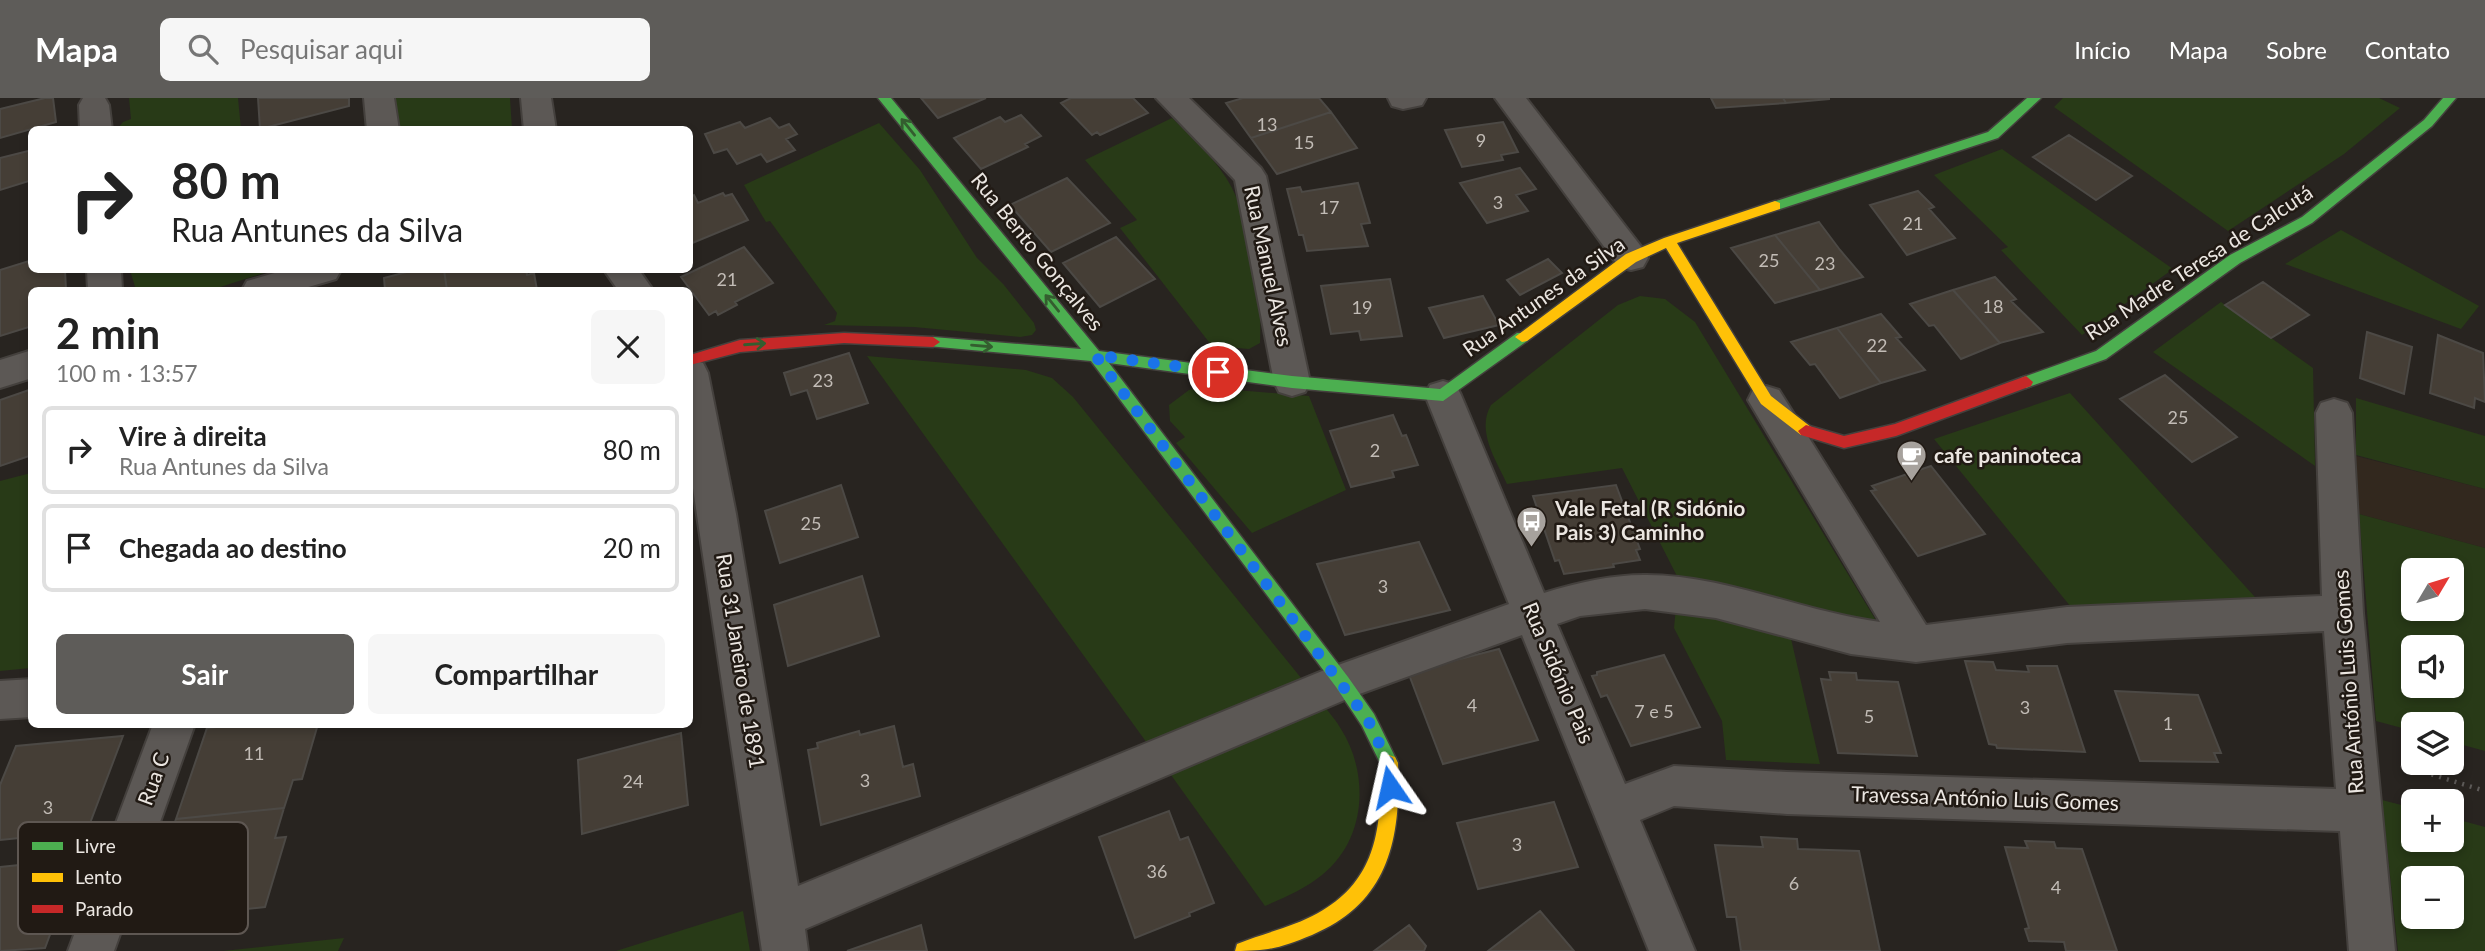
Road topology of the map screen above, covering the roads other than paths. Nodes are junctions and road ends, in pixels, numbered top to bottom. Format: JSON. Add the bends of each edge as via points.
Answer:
{"nodes":[{"id":1,"x":379,"y":98,"type":"edge"},
{"id":2,"x":536,"y":98,"type":"edge"},
{"id":3,"x":884,"y":98,"type":"edge"},
{"id":4,"x":1171,"y":98,"type":"edge"},
{"id":5,"x":1510,"y":98,"type":"edge"},
{"id":6,"x":2035,"y":98,"type":"edge"},
{"id":7,"x":2450,"y":98,"type":"edge"},
{"id":8,"x":382,"y":126,"type":"edge"},
{"id":9,"x":540,"y":126,"type":"edge"},
{"id":10,"x":1669,"y":241,"type":"junction"},
{"id":11,"x":1631,"y":258,"type":"junction"},
{"id":12,"x":314,"y":273,"type":"edge"},
{"id":13,"x":269,"y":287,"type":"edge"},
{"id":14,"x":1095,"y":355,"type":"junction"},
{"id":15,"x":693,"y":359,"type":"edge"},
{"id":16,"x":28,"y":365,"type":"edge"},
{"id":17,"x":0,"y":374,"type":"edge"},
{"id":18,"x":1292,"y":382,"type":"junction"},
{"id":19,"x":693,"y":386,"type":"edge"},
{"id":20,"x":1443,"y":395,"type":"junction"},
{"id":21,"x":1766,"y":400,"type":"junction"},
{"id":22,"x":2334,"y":413,"type":"dead end"},
{"id":23,"x":2343,"y":613,"type":"junction"},
{"id":24,"x":1532,"y":614,"type":"junction"},
{"id":25,"x":1916,"y":644,"type":"junction"},
{"id":26,"x":1342,"y":682,"type":"junction"},
{"id":27,"x":28,"y":698,"type":"edge"},
{"id":28,"x":0,"y":700,"type":"edge"},
{"id":29,"x":173,"y":728,"type":"edge"},
{"id":30,"x":1615,"y":809,"type":"junction"},
{"id":31,"x":2359,"y":811,"type":"junction"},
{"id":32,"x":138,"y":822,"type":"edge"},
{"id":33,"x":97,"y":934,"type":"edge"},
{"id":34,"x":782,"y":934,"type":"edge"},
{"id":35,"x":91,"y":951,"type":"edge"},
{"id":36,"x":1244,"y":951,"type":"edge"},
{"id":37,"x":1672,"y":951,"type":"edge"},
{"id":38,"x":2372,"y":951,"type":"edge"}],
"edges":[{"from":1,"to":8,"type":"street"},
{"from":2,"to":9,"type":"street"},
{"from":14,"to":3,"type":"street","name":"Rua Bento Gonçalves","one_way":true},
{"from":4,"to":18,"type":"street","name":"Rua Manuel Alves","via":[[1250,176]]},
{"from":5,"to":11,"type":"street"},
{"from":6,"to":10,"type":"street","name":"Rua Antunes da Silva","via":[[1993,135]]},
{"from":7,"to":21,"type":"street","name":"Rua Madre Teresa de Calcutá","via":[[2428,123],[2307,220],[2235,259],[2101,355],[1896,430],[1844,442],[1804,430]]},
{"from":10,"to":11,"type":"street","name":"Rua Antunes da Silva"},
{"from":10,"to":21,"type":"street","name":"Rua Madre Teresa de Calcutá"},
{"from":11,"to":20,"type":"street","name":"Rua Antunes da Silva"},
{"from":12,"to":13,"type":"street"},
{"from":15,"to":14,"type":"street","one_way":true,"via":[[740,346],[844,338]]},
{"from":14,"to":18,"type":"street"},
{"from":14,"to":26,"type":"street","name":"Rua Bento Gonçalves"},
{"from":16,"to":17,"type":"street"},
{"from":18,"to":20,"type":"street"},
{"from":19,"to":34,"type":"street","name":"Rua 31 Janeiro de 1891"},
{"from":20,"to":24,"type":"street","name":"Rua Sidónio Pais"},
{"from":21,"to":25,"type":"street"},
{"from":22,"to":23,"type":"street","name":"Rua António Luis Gomes"},
{"from":23,"to":25,"type":"street","via":[[2067,625]]},
{"from":23,"to":31,"type":"street","name":"Rua António Luis Gomes"},
{"from":24,"to":25,"type":"street","via":[[1580,599],[1645,592],[1716,601],[1852,636]]},
{"from":24,"to":26,"type":"street"},
{"from":24,"to":30,"type":"street","name":"Rua Sidónio Pais"},
{"from":26,"to":34,"type":"street"},
{"from":26,"to":36,"type":"street","name":"Rua Bento Gonçalves","via":[[1368,720],[1389,764],[1391,810],[1383,854],[1362,891],[1326,919]]},
{"from":27,"to":28,"type":"street"},
{"from":29,"to":32,"type":"street","name":"Rua C"},
{"from":30,"to":31,"type":"street","name":"Travessa António Luis Gomes","via":[[1674,786]]},
{"from":30,"to":37,"type":"street","name":"Rua Sidónio Pais"},
{"from":31,"to":38,"type":"street","name":"Rua António Luis Gomes"},
{"from":33,"to":35,"type":"street","name":"Rua C"}]}
